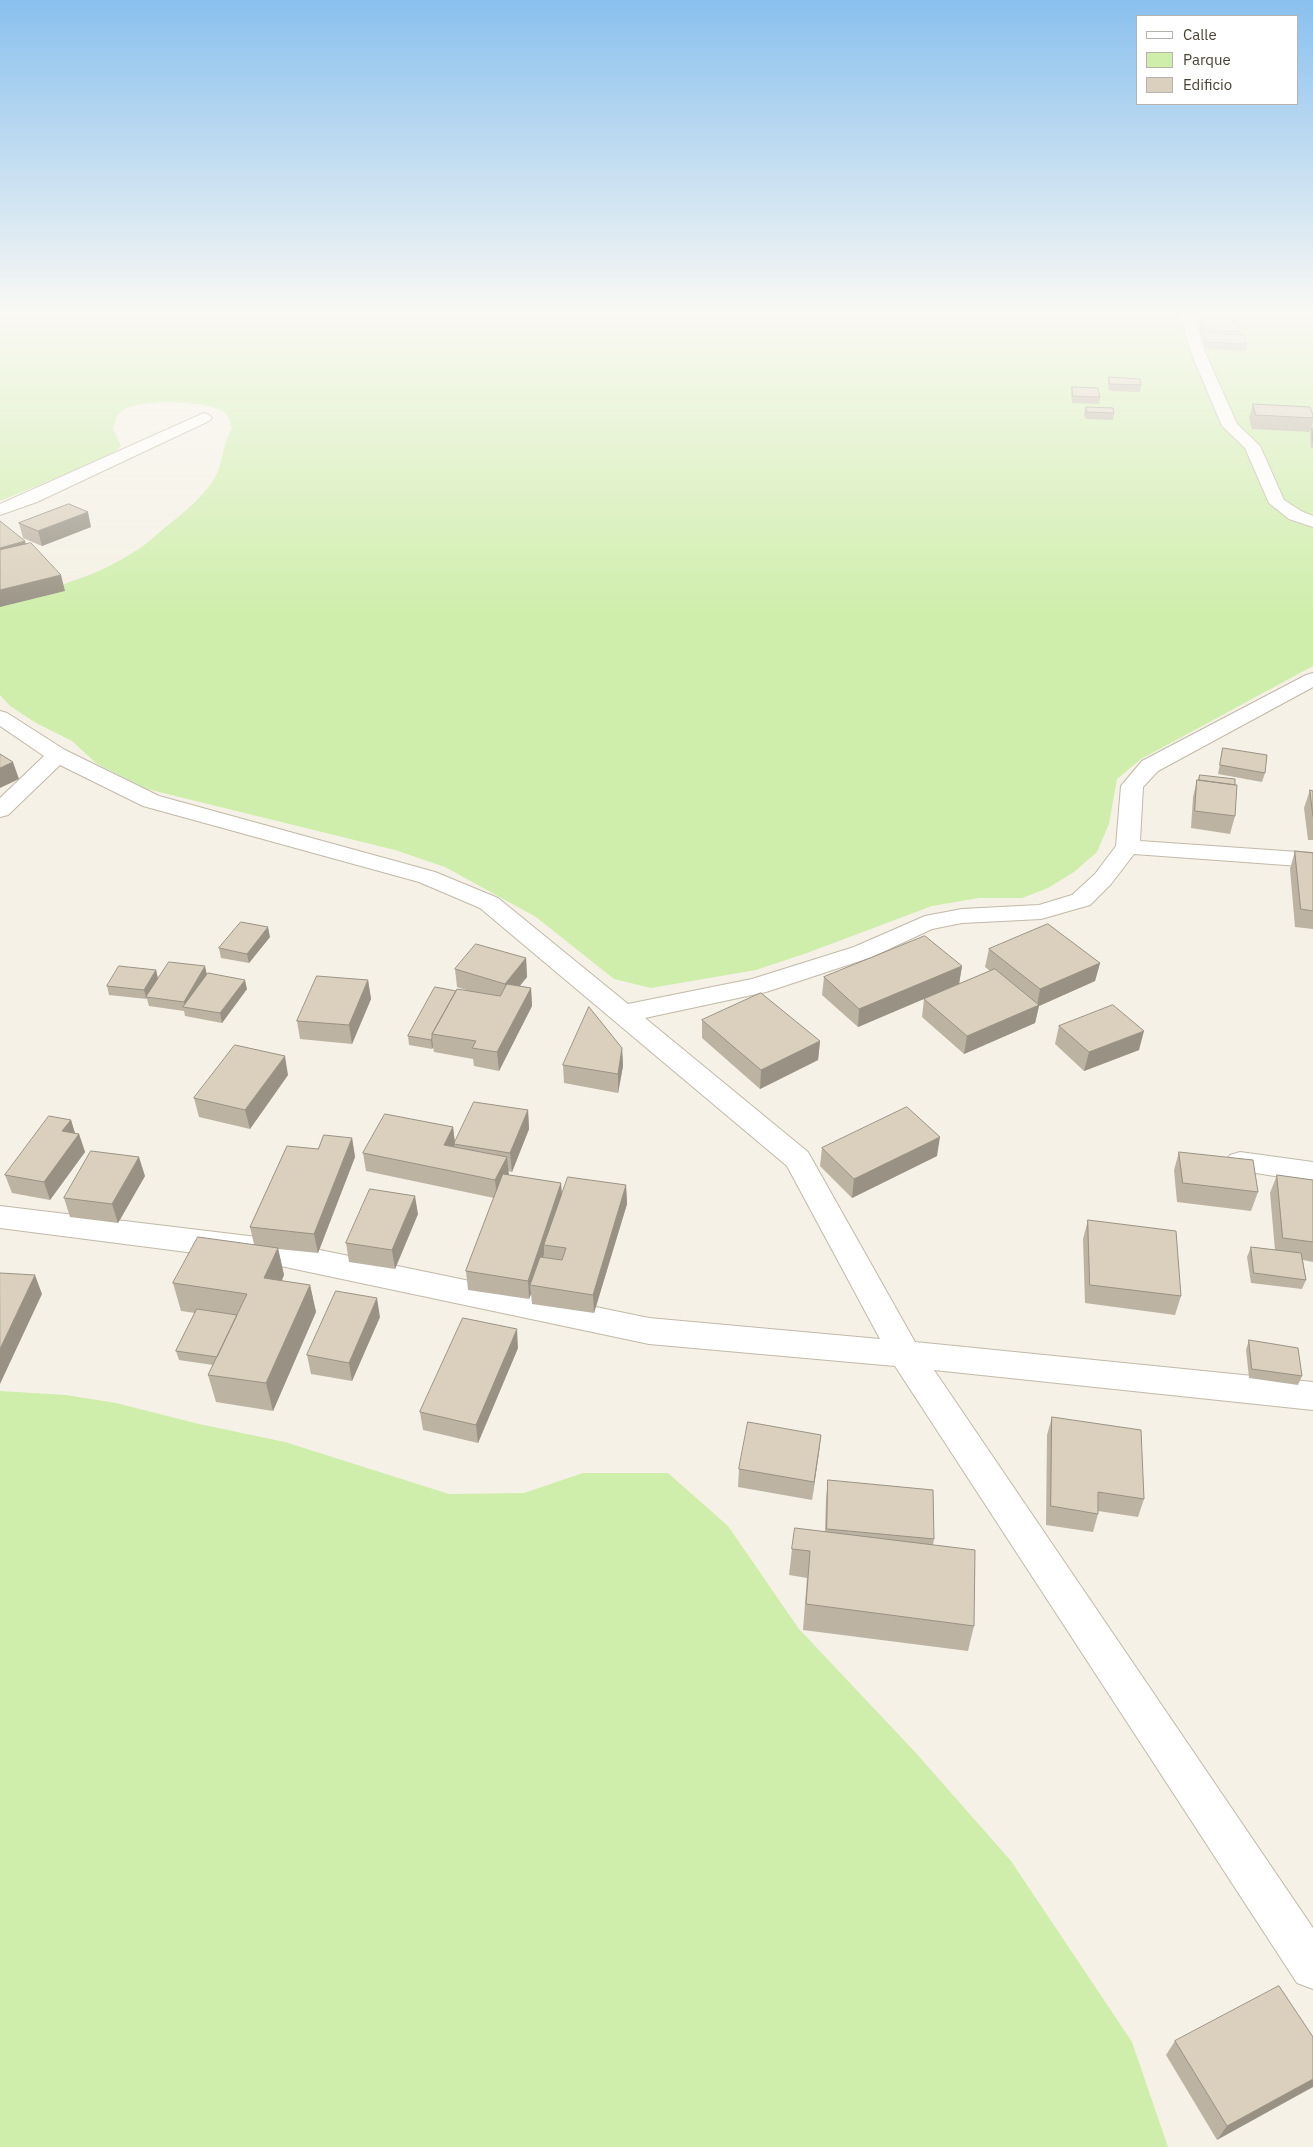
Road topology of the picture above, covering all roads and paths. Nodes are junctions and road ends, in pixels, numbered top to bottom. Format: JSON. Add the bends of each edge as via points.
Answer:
{"nodes":[{"id":1,"x":1226,"y":416,"type":"edge"},
{"id":2,"x":204,"y":418,"type":"dead end"},
{"id":3,"x":0,"y":510,"type":"edge"},
{"id":4,"x":1313,"y":522,"type":"edge"},
{"id":5,"x":1313,"y":679,"type":"edge"},
{"id":6,"x":0,"y":717,"type":"edge"},
{"id":7,"x":57,"y":755,"type":"junction"},
{"id":8,"x":0,"y":810,"type":"edge"},
{"id":9,"x":1128,"y":847,"type":"junction"},
{"id":10,"x":1313,"y":860,"type":"edge"},
{"id":11,"x":622,"y":1014,"type":"junction"},
{"id":12,"x":1240,"y":1162,"type":"edge"},
{"id":13,"x":1313,"y":1172,"type":"edge"},
{"id":14,"x":0,"y":1217,"type":"edge"},
{"id":15,"x":905,"y":1354,"type":"junction"},
{"id":16,"x":1313,"y":1396,"type":"edge"},
{"id":17,"x":1313,"y":1966,"type":"edge"}],
"edges":[{"from":1,"to":4,"type":"street","via":[[1230,426],[1252,446],[1277,503]]},
{"from":2,"to":3,"type":"street"},
{"from":5,"to":9,"type":"street","via":[[1150,766],[1132,786]]},
{"from":6,"to":7,"type":"street"},
{"from":7,"to":8,"type":"street"},
{"from":7,"to":11,"type":"street","via":[[150,801],[427,877],[489,903]]},
{"from":9,"to":10,"type":"street"},
{"from":9,"to":11,"type":"street","via":[[1103,879],[1081,900],[1041,912],[962,916],[925,923],[863,952],[757,986]]},
{"from":11,"to":15,"type":"street","via":[[798,1159]]},
{"from":12,"to":13,"type":"street"},
{"from":14,"to":15,"type":"street","via":[[257,1249],[649,1331]]},
{"from":15,"to":16,"type":"street"},
{"from":15,"to":17,"type":"street"}]}
